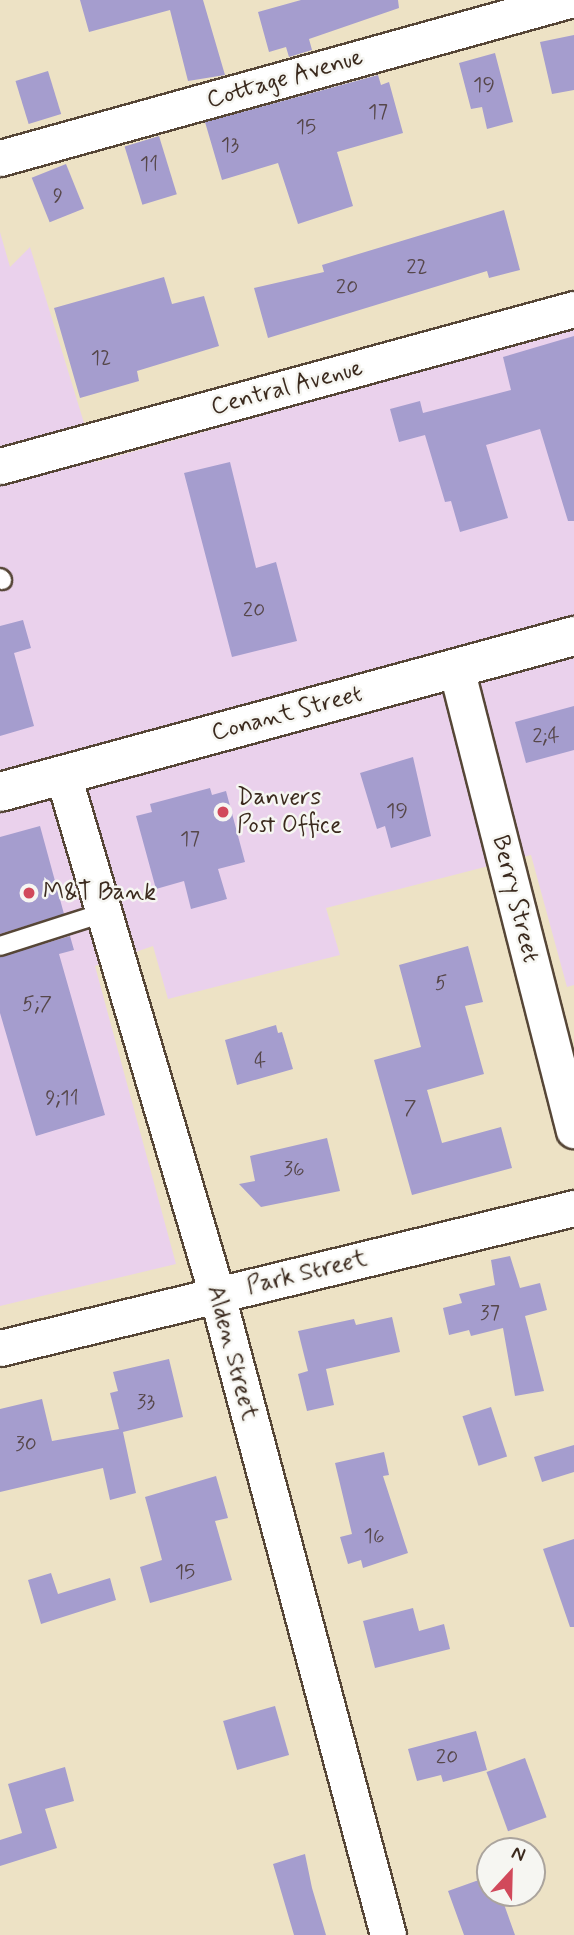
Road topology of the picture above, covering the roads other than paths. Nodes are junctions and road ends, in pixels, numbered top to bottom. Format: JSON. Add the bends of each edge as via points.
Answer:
{"nodes":[{"id":1,"x":569,"y":0,"type":"edge"},
{"id":2,"x":0,"y":159,"type":"edge"},
{"id":3,"x":574,"y":309,"type":"edge"},
{"id":4,"x":0,"y":467,"type":"edge"},
{"id":5,"x":574,"y":636,"type":"edge"},
{"id":6,"x":456,"y":668,"type":"junction"},
{"id":7,"x":63,"y":775,"type":"junction"},
{"id":8,"x":0,"y":792,"type":"edge"},
{"id":9,"x":106,"y":912,"type":"junction"},
{"id":10,"x":0,"y":946,"type":"edge"},
{"id":11,"x":574,"y":1130,"type":"edge"},
{"id":12,"x":574,"y":1208,"type":"edge"},
{"id":13,"x":217,"y":1295,"type":"junction"},
{"id":14,"x":0,"y":1349,"type":"edge"},
{"id":15,"x":388,"y":1935,"type":"edge"}],
"edges":[{"from":1,"to":2,"type":"street","name":"Cottage Avenue"},
{"from":3,"to":4,"type":"street","name":"Central Avenue"},
{"from":5,"to":6,"type":"main road","name":"Conant Street"},
{"from":6,"to":7,"type":"main road","name":"Conant Street"},
{"from":6,"to":11,"type":"street","name":"Berry Street"},
{"from":7,"to":8,"type":"main road","name":"Conant Street"},
{"from":7,"to":9,"type":"street","name":"Alden Street"},
{"from":9,"to":10,"type":"lane"},
{"from":9,"to":13,"type":"street","name":"Alden Street"},
{"from":12,"to":13,"type":"street","name":"Park Street"},
{"from":13,"to":14,"type":"street","name":"Park Street"},
{"from":13,"to":15,"type":"street","name":"Alden Street"}]}
